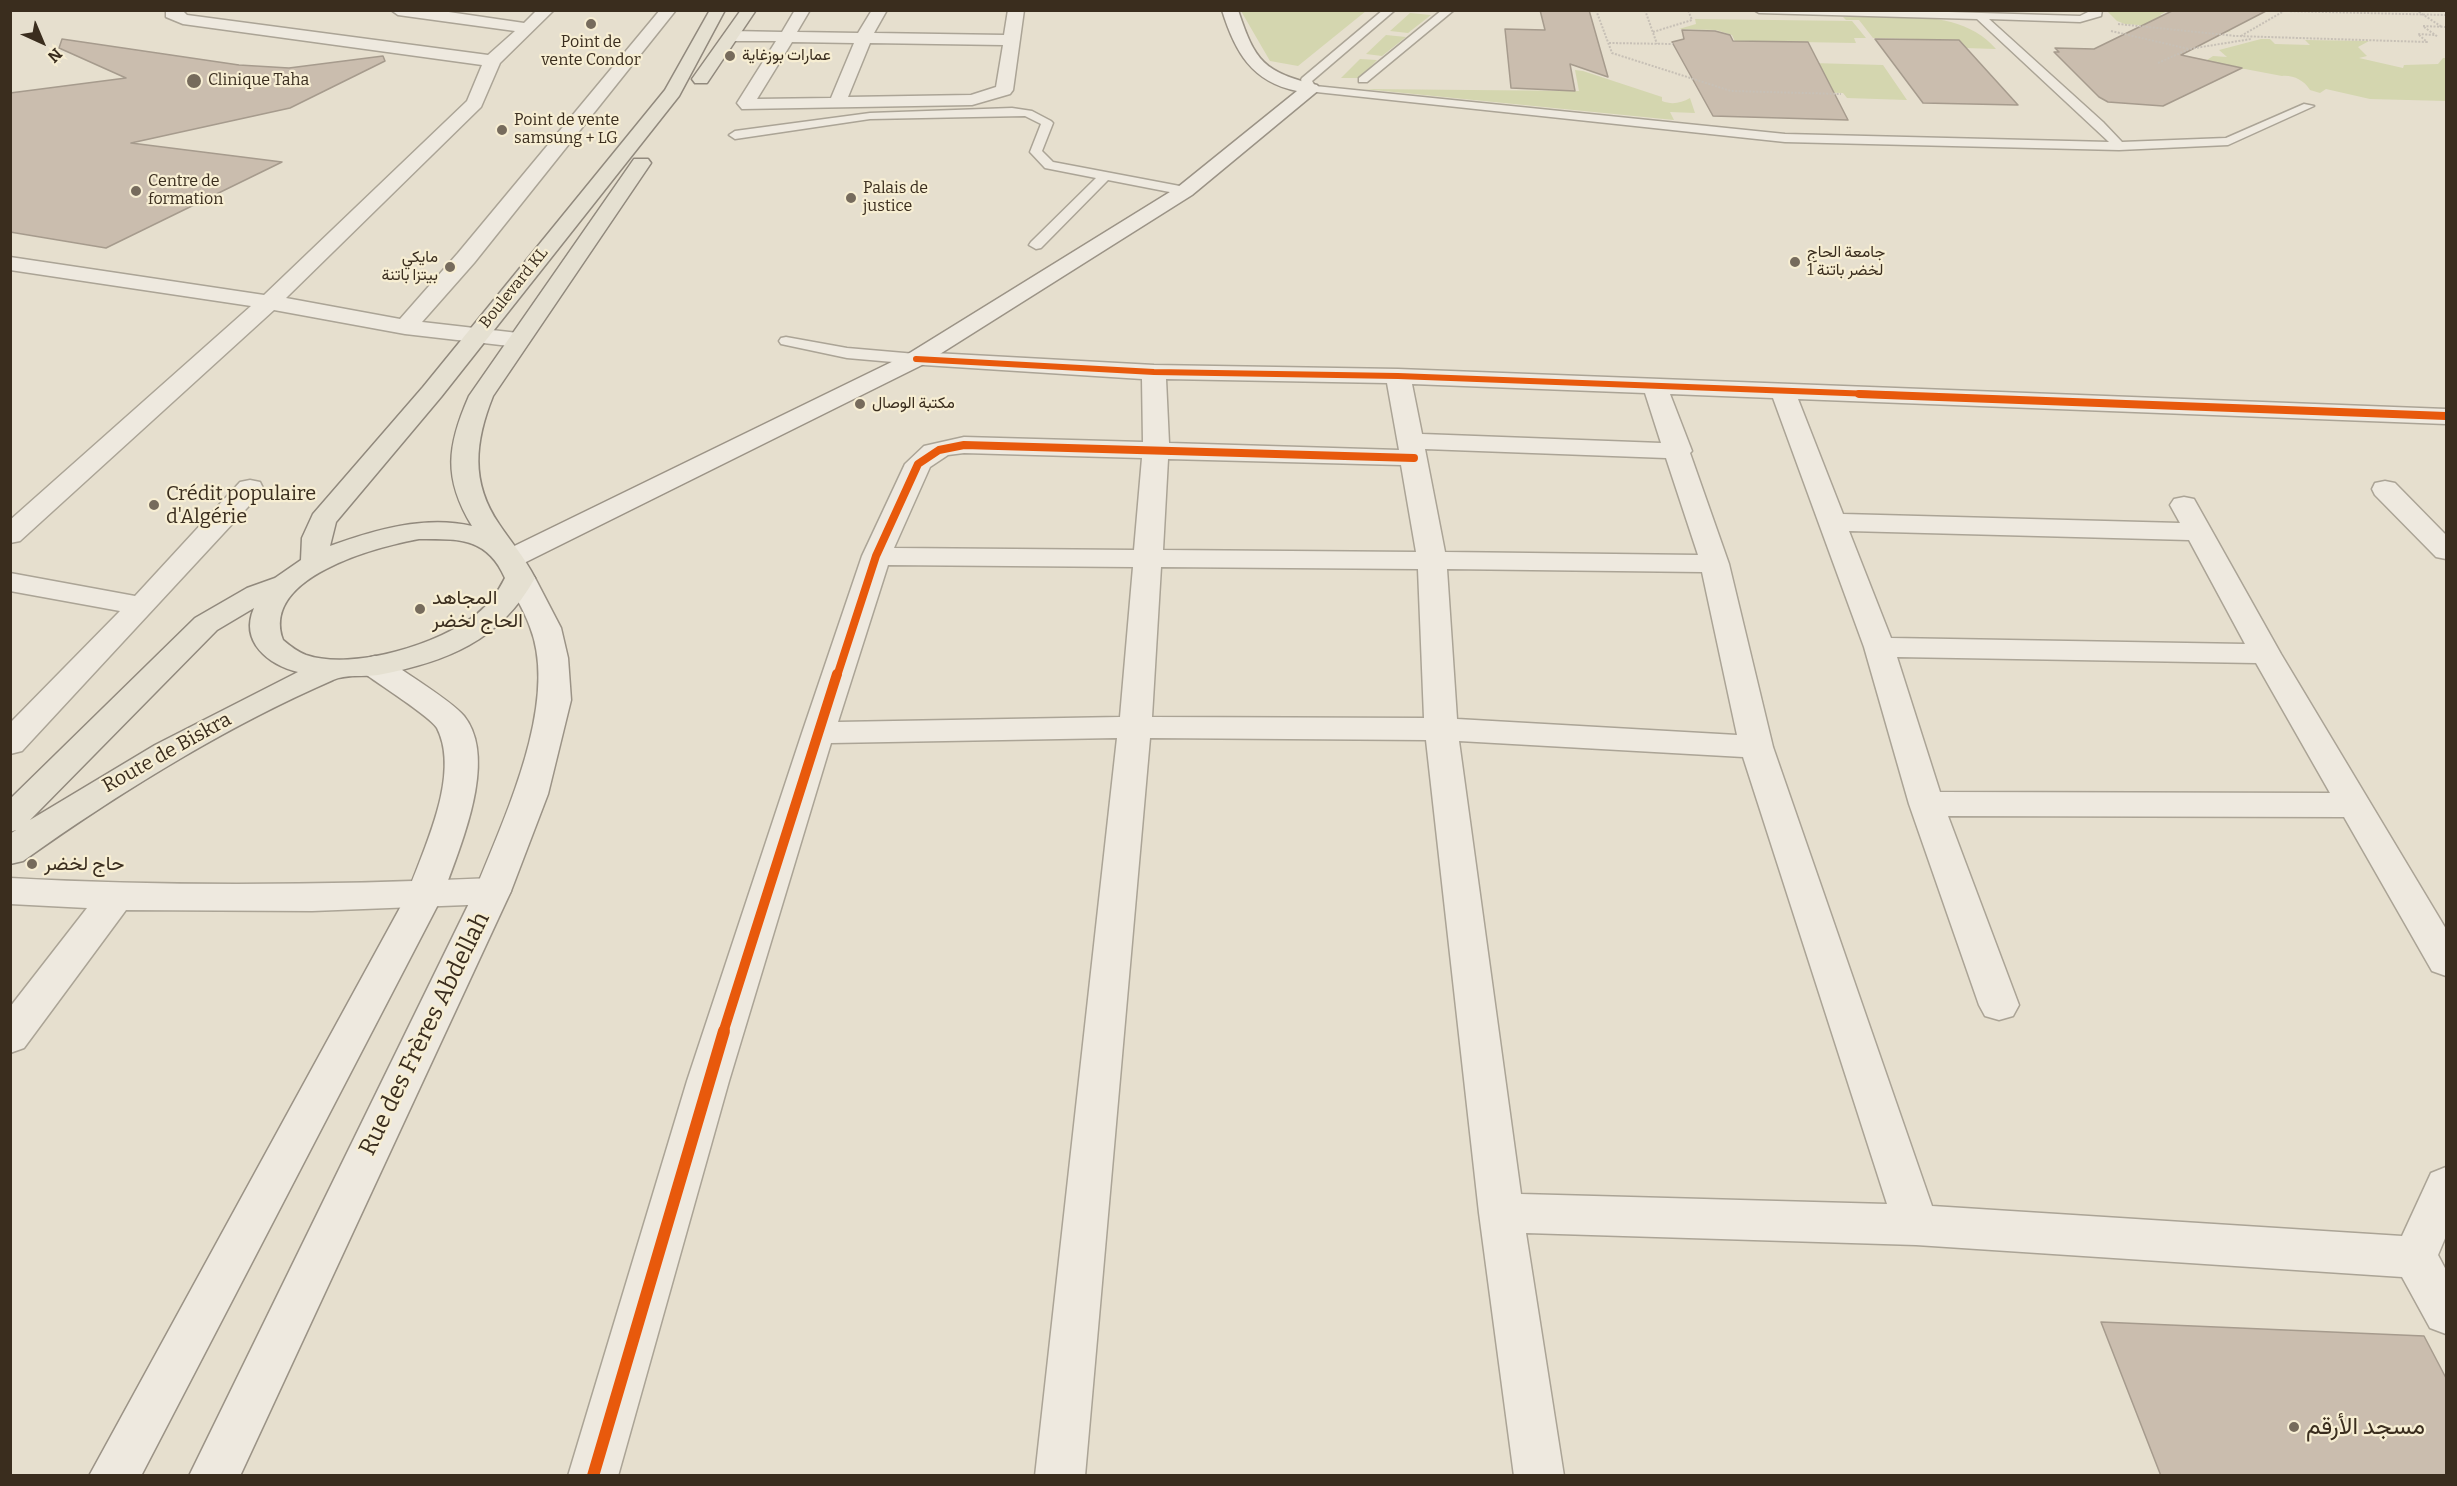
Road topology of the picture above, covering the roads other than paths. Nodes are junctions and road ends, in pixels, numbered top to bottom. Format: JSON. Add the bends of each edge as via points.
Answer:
{"nodes":[{"id":1,"x":174,"y":10,"type":"edge"},
{"id":2,"x":398,"y":10,"type":"edge"},
{"id":3,"x":547,"y":10,"type":"edge"},
{"id":4,"x":669,"y":10,"type":"edge"},
{"id":5,"x":718,"y":10,"type":"edge"},
{"id":6,"x":749,"y":10,"type":"edge"},
{"id":7,"x":803,"y":10,"type":"edge"},
{"id":8,"x":880,"y":10,"type":"edge"},
{"id":9,"x":1016,"y":10,"type":"edge"},
{"id":10,"x":1230,"y":10,"type":"edge"},
{"id":11,"x":1390,"y":10,"type":"edge"},
{"id":12,"x":1449,"y":10,"type":"edge"},
{"id":13,"x":1759,"y":10,"type":"edge"},
{"id":14,"x":2089,"y":15,"type":"edge"},
{"id":15,"x":1979,"y":16,"type":"junction"},
{"id":16,"x":528,"y":28,"type":"junction"},
{"id":17,"x":788,"y":35,"type":"junction"},
{"id":18,"x":732,"y":36,"type":"junction"},
{"id":19,"x":871,"y":37,"type":"junction"},
{"id":20,"x":1010,"y":40,"type":"junction"},
{"id":21,"x":492,"y":61,"type":"junction"},
{"id":22,"x":1363,"y":80,"type":"junction"},
{"id":23,"x":1378,"y":80,"type":"dead end"},
{"id":24,"x":1309,"y":85,"type":"junction"},
{"id":25,"x":837,"y":104,"type":"junction"},
{"id":26,"x":2308,"y":106,"type":"dead end"},
{"id":27,"x":735,"y":135,"type":"dead end"},
{"id":28,"x":2119,"y":146,"type":"junction"},
{"id":29,"x":1104,"y":177,"type":"junction"},
{"id":30,"x":1185,"y":191,"type":"junction"},
{"id":31,"x":1036,"y":245,"type":"dead end"},
{"id":32,"x":10,"y":263,"type":"edge"},
{"id":33,"x":269,"y":302,"type":"junction"},
{"id":34,"x":405,"y":327,"type":"junction"},
{"id":35,"x":474,"y":337,"type":"junction"},
{"id":36,"x":518,"y":340,"type":"junction"},
{"id":37,"x":786,"y":341,"type":"dead end"},
{"id":38,"x":916,"y":359,"type":"junction"},
{"id":39,"x":1154,"y":372,"type":"junction"},
{"id":40,"x":1398,"y":376,"type":"junction"},
{"id":41,"x":1655,"y":387,"type":"junction"},
{"id":42,"x":1783,"y":391,"type":"junction"},
{"id":43,"x":2446,"y":417,"type":"edge"},
{"id":44,"x":1156,"y":449,"type":"junction"},
{"id":45,"x":1413,"y":450,"type":"junction"},
{"id":46,"x":1679,"y":451,"type":"junction"},
{"id":47,"x":250,"y":488,"type":"dead end"},
{"id":48,"x":2385,"y":489,"type":"dead end"},
{"id":49,"x":1830,"y":522,"type":"junction"},
{"id":50,"x":10,"y":535,"type":"edge"},
{"id":51,"x":2446,"y":551,"type":"edge"},
{"id":52,"x":876,"y":556,"type":"junction"},
{"id":53,"x":1432,"y":559,"type":"junction"},
{"id":54,"x":1146,"y":560,"type":"junction"},
{"id":55,"x":511,"y":561,"type":"junction"},
{"id":56,"x":315,"y":563,"type":"junction"},
{"id":57,"x":1715,"y":564,"type":"junction"},
{"id":58,"x":10,"y":582,"type":"edge"},
{"id":59,"x":287,"y":583,"type":"junction"},
{"id":60,"x":142,"y":606,"type":"junction"},
{"id":61,"x":1879,"y":647,"type":"junction"},
{"id":62,"x":2266,"y":654,"type":"junction"},
{"id":63,"x":375,"y":666,"type":"junction"},
{"id":64,"x":332,"y":668,"type":"junction"},
{"id":65,"x":1135,"y":726,"type":"junction"},
{"id":66,"x":1442,"y":729,"type":"junction"},
{"id":67,"x":818,"y":733,"type":"junction"},
{"id":68,"x":10,"y":743,"type":"edge"},
{"id":69,"x":1756,"y":747,"type":"junction"},
{"id":70,"x":1926,"y":804,"type":"junction"},
{"id":71,"x":2356,"y":805,"type":"junction"},
{"id":72,"x":11,"y":828,"type":"edge"},
{"id":73,"x":10,"y":891,"type":"edge"},
{"id":74,"x":493,"y":891,"type":"junction"},
{"id":75,"x":425,"y":895,"type":"junction"},
{"id":76,"x":115,"y":898,"type":"junction"},
{"id":77,"x":2446,"y":961,"type":"edge"},
{"id":78,"x":1999,"y":1005,"type":"dead end"},
{"id":79,"x":10,"y":1037,"type":"edge"},
{"id":80,"x":2446,"y":1186,"type":"edge"},
{"id":81,"x":1501,"y":1213,"type":"junction"},
{"id":82,"x":1916,"y":1226,"type":"junction"},
{"id":83,"x":2415,"y":1257,"type":"junction"},
{"id":84,"x":2446,"y":1313,"type":"edge"},
{"id":85,"x":114,"y":1476,"type":"edge"},
{"id":86,"x":214,"y":1476,"type":"edge"},
{"id":87,"x":593,"y":1476,"type":"edge"},
{"id":88,"x":1060,"y":1476,"type":"edge"},
{"id":89,"x":1539,"y":1476,"type":"edge"}],
"edges":[{"from":1,"to":21,"type":"street","via":[[172,14],[183,19]]},
{"from":2,"to":16,"type":"street"},
{"from":3,"to":16,"type":"street"},
{"from":4,"to":34,"type":"street"},
{"from":5,"to":35,"type":"main road","name":"Boulevard KL","via":[[673,92]]},
{"from":6,"to":18,"type":"main road","name":"Boulevard KL"},
{"from":7,"to":17,"type":"street"},
{"from":8,"to":19,"type":"street"},
{"from":9,"to":20,"type":"street"},
{"from":10,"to":24,"type":"street","via":[[1248,55],[1265,74],[1284,85]]},
{"from":11,"to":24,"type":"lane"},
{"from":12,"to":22,"type":"lane"},
{"from":13,"to":15,"type":"lane"},
{"from":14,"to":15,"type":"lane"},
{"from":15,"to":28,"type":"lane"},
{"from":16,"to":21,"type":"street"},
{"from":17,"to":18,"type":"street"},
{"from":17,"to":19,"type":"street"},
{"from":17,"to":25,"type":"street","via":[[746,104]]},
{"from":18,"to":36,"type":"main road","name":"Boulevard KL"},
{"from":19,"to":20,"type":"street","via":[[878,44],[918,46],[947,45],[958,39]]},
{"from":19,"to":25,"type":"street"},
{"from":20,"to":25,"type":"street","via":[[1004,90],[996,94],[972,100]]},
{"from":21,"to":33,"type":"street","via":[[475,103]]},
{"from":22,"to":23,"type":"lane"},
{"from":22,"to":24,"type":"lane"},
{"from":24,"to":28,"type":"lane","via":[[1785,138]]},
{"from":24,"to":30,"type":"street"},
{"from":26,"to":28,"type":"lane","via":[[2228,141]]},
{"from":27,"to":29,"type":"lane","via":[[870,116],[1012,111],[1028,113],[1047,123],[1036,152],[1041,160]]},
{"from":29,"to":30,"type":"lane"},
{"from":29,"to":31,"type":"lane"},
{"from":30,"to":38,"type":"street"},
{"from":32,"to":33,"type":"street"},
{"from":33,"to":34,"type":"street"},
{"from":33,"to":50,"type":"street"},
{"from":34,"to":35,"type":"street"},
{"from":35,"to":36,"type":"street"},
{"from":35,"to":56,"type":"main road","name":"Boulevard KL","via":[[323,520],[316,538]]},
{"from":36,"to":55,"type":"main road","name":"Boulevard KL","via":[[467,425],[462,462],[468,495]]},
{"from":37,"to":38,"type":"lane","via":[[847,353]]},
{"from":38,"to":39,"type":"street"},
{"from":38,"to":55,"type":"street"},
{"from":39,"to":40,"type":"street"},
{"from":39,"to":44,"type":"street"},
{"from":40,"to":41,"type":"street"},
{"from":40,"to":45,"type":"street"},
{"from":41,"to":42,"type":"street"},
{"from":41,"to":46,"type":"street"},
{"from":42,"to":43,"type":"street"},
{"from":42,"to":49,"type":"street"},
{"from":44,"to":45,"type":"street"},
{"from":44,"to":52,"type":"street","via":[[964,445],[941,448],[926,454],[918,464]]},
{"from":44,"to":54,"type":"street"},
{"from":45,"to":46,"type":"street"},
{"from":45,"to":53,"type":"street"},
{"from":46,"to":57,"type":"street"},
{"from":47,"to":60,"type":"street"},
{"from":48,"to":51,"type":"street"},
{"from":49,"to":61,"type":"street"},
{"from":49,"to":62,"type":"street","via":[[2192,519]]},
{"from":52,"to":54,"type":"street"},
{"from":52,"to":67,"type":"street"},
{"from":53,"to":54,"type":"street"},
{"from":53,"to":57,"type":"street"},
{"from":53,"to":66,"type":"street"},
{"from":54,"to":65,"type":"street"},
{"from":55,"to":56,"type":"main road","via":[[481,536],[419,531],[383,537]]},
{"from":55,"to":63,"type":"main road","via":[[507,602],[485,623],[454,642],[416,657]]},
{"from":55,"to":74,"type":"street","name":"Rue des Frères Abdellah","via":[[546,628],[553,658],[555,700],[531,794]]},
{"from":56,"to":59,"type":"main road"},
{"from":57,"to":69,"type":"street"},
{"from":58,"to":60,"type":"street"},
{"from":59,"to":64,"type":"main road","via":[[268,606],[263,629],[273,648],[296,662]]},
{"from":59,"to":72,"type":"main road","name":"Route de Biskra","via":[[257,594],[206,624]]},
{"from":60,"to":68,"type":"street"},
{"from":61,"to":62,"type":"street"},
{"from":61,"to":70,"type":"street"},
{"from":62,"to":71,"type":"street"},
{"from":63,"to":64,"type":"main road"},
{"from":63,"to":75,"type":"street","via":[[451,721],[462,755],[456,808]]},
{"from":64,"to":72,"type":"main road","name":"Route de Biskra","via":[[191,737],[49,824]]},
{"from":65,"to":66,"type":"street"},
{"from":65,"to":67,"type":"street"},
{"from":65,"to":88,"type":"street"},
{"from":66,"to":69,"type":"street"},
{"from":66,"to":81,"type":"street"},
{"from":67,"to":87,"type":"street","via":[[708,1081]]},
{"from":69,"to":82,"type":"street"},
{"from":70,"to":71,"type":"street"},
{"from":70,"to":78,"type":"street"},
{"from":71,"to":77,"type":"street"},
{"from":73,"to":76,"type":"street"},
{"from":74,"to":75,"type":"street"},
{"from":74,"to":86,"type":"street","name":"Rue des Frères Abdellah"},
{"from":75,"to":76,"type":"street"},
{"from":75,"to":85,"type":"street"},
{"from":76,"to":79,"type":"street"},
{"from":80,"to":83,"type":"street"},
{"from":81,"to":82,"type":"street"},
{"from":81,"to":89,"type":"street"},
{"from":82,"to":83,"type":"street"},
{"from":83,"to":84,"type":"street"}]}
